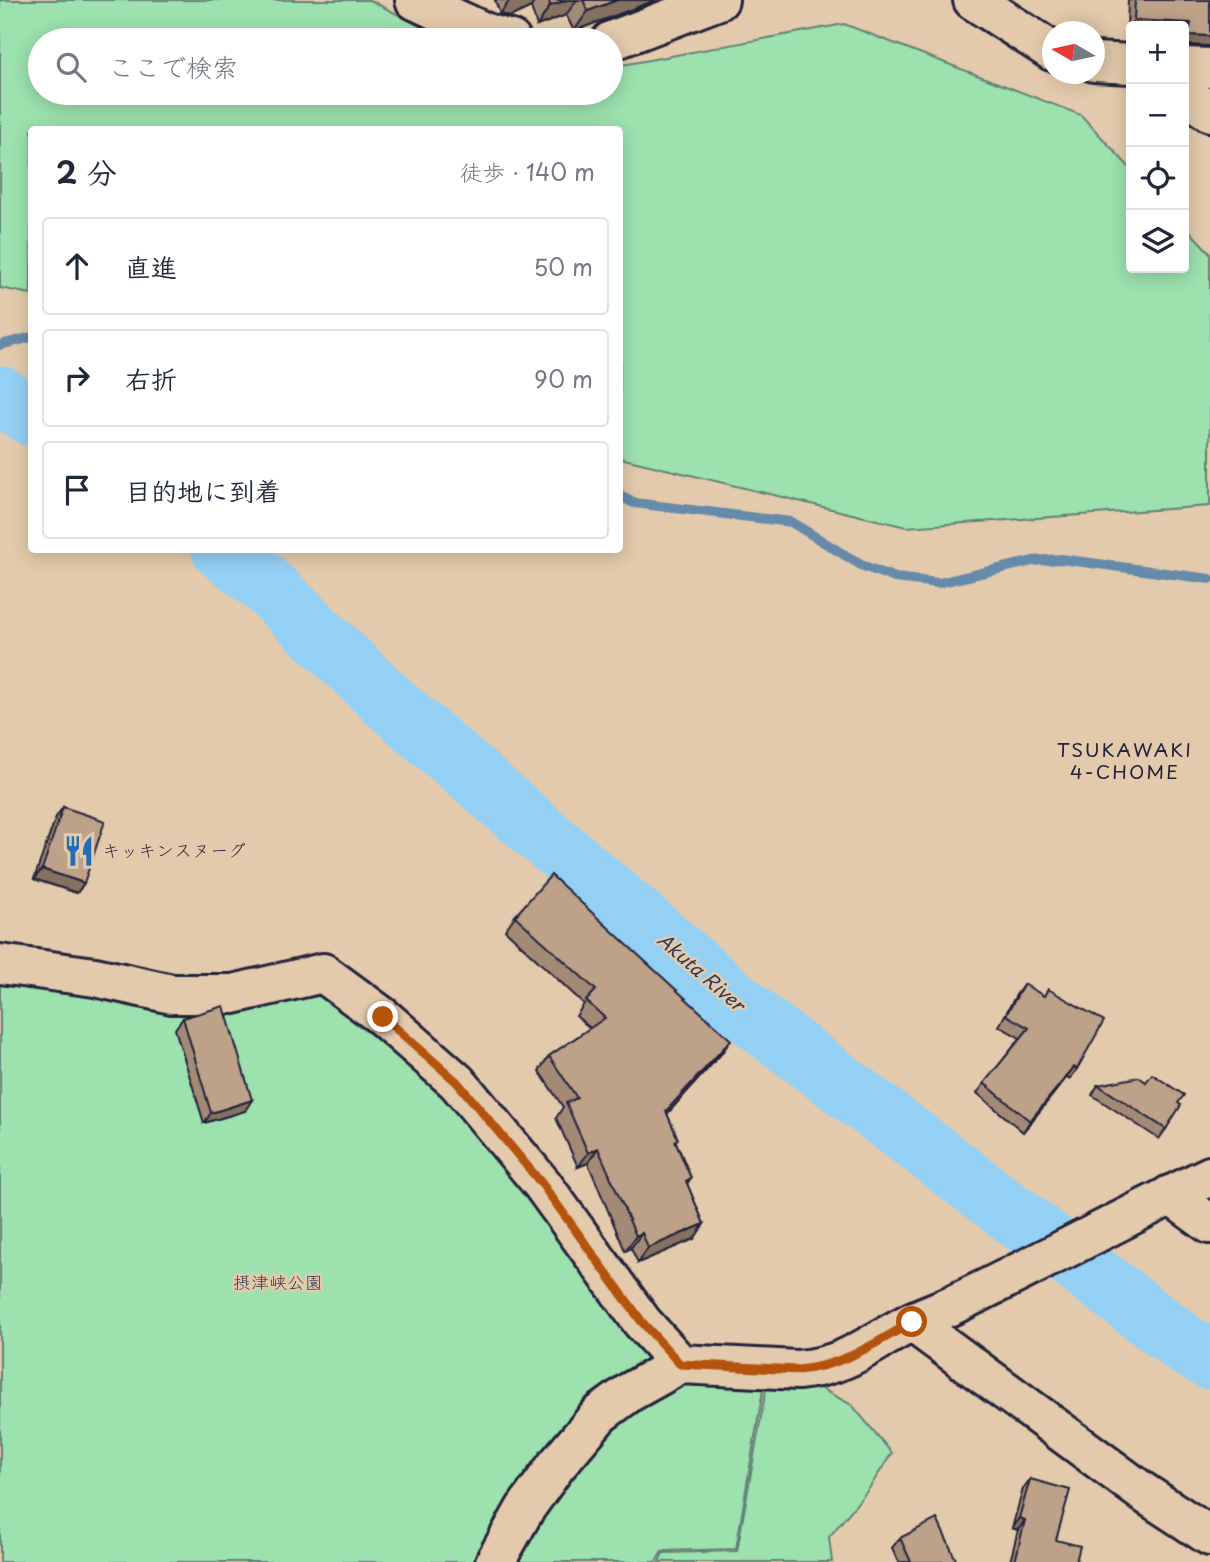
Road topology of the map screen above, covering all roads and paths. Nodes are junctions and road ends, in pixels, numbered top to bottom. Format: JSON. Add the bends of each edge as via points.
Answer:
{"nodes":[{"id":1,"x":415,"y":0,"type":"edge"},
{"id":2,"x":719,"y":0,"type":"edge"},
{"id":3,"x":973,"y":0,"type":"edge"},
{"id":4,"x":475,"y":28,"type":"edge"},
{"id":5,"x":623,"y":36,"type":"edge"},
{"id":6,"x":1042,"y":45,"type":"edge"},
{"id":7,"x":1105,"y":63,"type":"edge"},
{"id":8,"x":1126,"y":64,"type":"edge"},
{"id":9,"x":1189,"y":67,"type":"edge"},
{"id":10,"x":1210,"y":68,"type":"edge"},
{"id":11,"x":1189,"y":97,"type":"edge"},
{"id":12,"x":1210,"y":112,"type":"edge"},
{"id":13,"x":0,"y":964,"type":"edge"},
{"id":14,"x":1210,"y":1176,"type":"edge"},
{"id":15,"x":1164,"y":1198,"type":"junction"},
{"id":16,"x":1210,"y":1224,"type":"edge"},
{"id":17,"x":961,"y":1301,"type":"junction"},
{"id":18,"x":912,"y":1322,"type":"junction"},
{"id":19,"x":965,"y":1360,"type":"junction"},
{"id":20,"x":680,"y":1364,"type":"junction"},
{"id":21,"x":1210,"y":1536,"type":"edge"},
{"id":22,"x":495,"y":1562,"type":"edge"}],
"edges":[{"from":1,"to":4,"type":"street"},
{"from":2,"to":5,"type":"street"},
{"from":3,"to":6,"type":"street"},
{"from":7,"to":8,"type":"street"},
{"from":9,"to":10,"type":"street"},
{"from":11,"to":12,"type":"street"},
{"from":13,"to":20,"type":"street","via":[[95,977],[172,995],[233,994],[323,973],[383,1017],[457,1082],[542,1184],[642,1322]]},
{"from":14,"to":15,"type":"street"},
{"from":15,"to":16,"type":"street"},
{"from":15,"to":17,"type":"street"},
{"from":17,"to":18,"type":"street"},
{"from":17,"to":19,"type":"street","via":[[956,1331]]},
{"from":18,"to":19,"type":"street"},
{"from":18,"to":20,"type":"street","via":[[847,1359],[817,1368]]},
{"from":19,"to":21,"type":"street"},
{"from":20,"to":22,"type":"street","via":[[600,1414],[525,1509]]}]}
